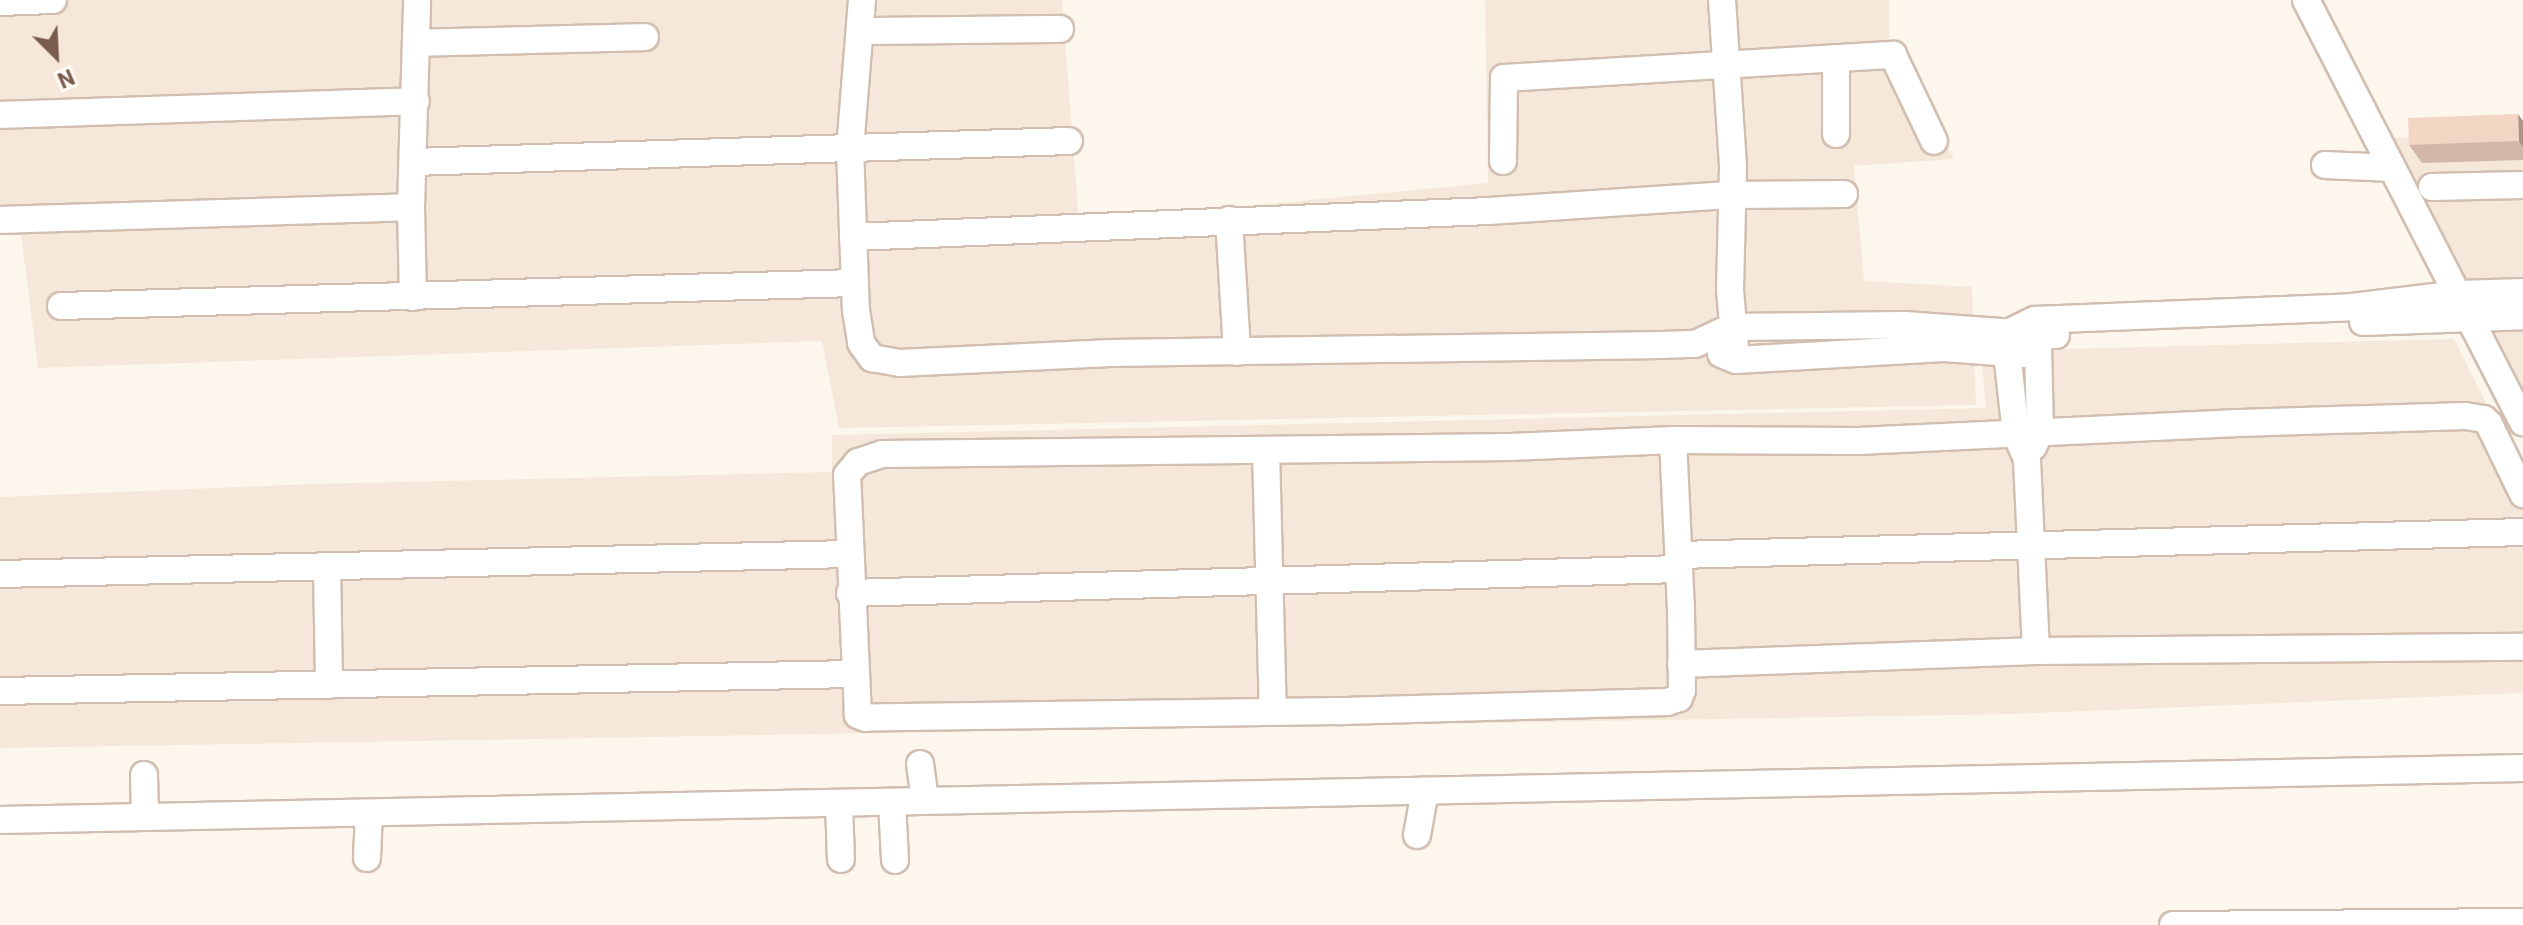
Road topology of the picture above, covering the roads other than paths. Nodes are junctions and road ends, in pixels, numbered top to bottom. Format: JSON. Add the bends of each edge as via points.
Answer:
{"nodes":[{"id":1,"x":53,"y":0,"type":"edge"},
{"id":2,"x":417,"y":0,"type":"edge"},
{"id":3,"x":862,"y":0,"type":"edge"},
{"id":4,"x":1722,"y":0,"type":"edge"},
{"id":5,"x":2306,"y":0,"type":"edge"},
{"id":6,"x":0,"y":2,"type":"edge"},
{"id":7,"x":1060,"y":29,"type":"dead end"},
{"id":8,"x":861,"y":31,"type":"junction"},
{"id":9,"x":645,"y":37,"type":"dead end"},
{"id":10,"x":416,"y":43,"type":"junction"},
{"id":11,"x":1836,"y":58,"type":"junction"},
{"id":12,"x":1726,"y":64,"type":"junction"},
{"id":13,"x":416,"y":101,"type":"junction"},
{"id":14,"x":0,"y":115,"type":"edge"},
{"id":15,"x":1836,"y":134,"type":"dead end"},
{"id":16,"x":1069,"y":141,"type":"dead end"},
{"id":17,"x":1934,"y":141,"type":"dead end"},
{"id":18,"x":850,"y":149,"type":"junction"},
{"id":19,"x":1503,"y":161,"type":"dead end"},
{"id":20,"x":413,"y":162,"type":"junction"},
{"id":21,"x":2325,"y":165,"type":"dead end"},
{"id":22,"x":2392,"y":168,"type":"junction"},
{"id":23,"x":2523,"y":185,"type":"edge"},
{"id":24,"x":2432,"y":187,"type":"dead end"},
{"id":25,"x":1844,"y":194,"type":"dead end"},
{"id":26,"x":1732,"y":195,"type":"junction"},
{"id":27,"x":411,"y":207,"type":"junction"},
{"id":28,"x":0,"y":220,"type":"edge"},
{"id":29,"x":1229,"y":220,"type":"junction"},
{"id":30,"x":853,"y":237,"type":"junction"},
{"id":31,"x":855,"y":283,"type":"junction"},
{"id":32,"x":2523,"y":292,"type":"edge"},
{"id":33,"x":413,"y":297,"type":"junction"},
{"id":34,"x":2465,"y":305,"type":"junction"},
{"id":35,"x":61,"y":306,"type":"dead end"},
{"id":36,"x":2523,"y":316,"type":"edge"},
{"id":37,"x":1732,"y":327,"type":"junction"},
{"id":38,"x":1943,"y":337,"type":"junction"},
{"id":39,"x":2008,"y":342,"type":"junction"},
{"id":40,"x":1695,"y":344,"type":"junction"},
{"id":41,"x":2040,"y":346,"type":"junction"},
{"id":42,"x":1237,"y":352,"type":"junction"},
{"id":43,"x":1736,"y":360,"type":"junction"},
{"id":44,"x":2523,"y":423,"type":"edge"},
{"id":45,"x":2028,"y":433,"type":"junction"},
{"id":46,"x":1673,"y":440,"type":"junction"},
{"id":47,"x":1266,"y":451,"type":"junction"},
{"id":48,"x":2523,"y":494,"type":"edge"},
{"id":49,"x":2523,"y":532,"type":"edge"},
{"id":50,"x":2031,"y":543,"type":"junction"},
{"id":51,"x":849,"y":554,"type":"junction"},
{"id":52,"x":1679,"y":562,"type":"junction"},
{"id":53,"x":327,"y":567,"type":"junction"},
{"id":54,"x":0,"y":574,"type":"edge"},
{"id":55,"x":1270,"y":582,"type":"junction"},
{"id":56,"x":850,"y":593,"type":"junction"},
{"id":57,"x":2523,"y":647,"type":"edge"},
{"id":58,"x":2036,"y":651,"type":"junction"},
{"id":59,"x":1681,"y":664,"type":"junction"},
{"id":60,"x":853,"y":674,"type":"junction"},
{"id":61,"x":329,"y":685,"type":"junction"},
{"id":62,"x":0,"y":691,"type":"edge"},
{"id":63,"x":1273,"y":712,"type":"junction"},
{"id":64,"x":920,"y":764,"type":"dead end"},
{"id":65,"x":2523,"y":768,"type":"edge"},
{"id":66,"x":144,"y":775,"type":"dead end"},
{"id":67,"x":1425,"y":791,"type":"junction"},
{"id":68,"x":925,"y":801,"type":"junction"},
{"id":69,"x":892,"y":802,"type":"junction"},
{"id":70,"x":839,"y":803,"type":"junction"},
{"id":71,"x":369,"y":813,"type":"junction"},
{"id":72,"x":145,"y":817,"type":"junction"},
{"id":73,"x":0,"y":820,"type":"edge"},
{"id":74,"x":1417,"y":835,"type":"dead end"},
{"id":75,"x":367,"y":858,"type":"dead end"},
{"id":76,"x":841,"y":859,"type":"dead end"},
{"id":77,"x":895,"y":860,"type":"dead end"},
{"id":78,"x":2523,"y":922,"type":"edge"},
{"id":79,"x":2173,"y":925,"type":"edge"}],
"edges":[{"from":1,"to":6,"type":"street"},
{"from":2,"to":10,"type":"street"},
{"from":3,"to":8,"type":"street"},
{"from":4,"to":12,"type":"street"},
{"from":5,"to":22,"type":"street"},
{"from":7,"to":8,"type":"street"},
{"from":8,"to":18,"type":"street"},
{"from":9,"to":10,"type":"street"},
{"from":10,"to":13,"type":"street"},
{"from":11,"to":12,"type":"street"},
{"from":11,"to":15,"type":"street"},
{"from":11,"to":17,"type":"street","via":[[1893,55]]},
{"from":12,"to":19,"type":"street","via":[[1504,78]]},
{"from":12,"to":26,"type":"street"},
{"from":13,"to":14,"type":"street"},
{"from":13,"to":20,"type":"street"},
{"from":16,"to":18,"type":"street"},
{"from":18,"to":20,"type":"street"},
{"from":18,"to":30,"type":"street"},
{"from":20,"to":27,"type":"street"},
{"from":21,"to":22,"type":"street"},
{"from":22,"to":34,"type":"street"},
{"from":23,"to":24,"type":"street"},
{"from":25,"to":26,"type":"street"},
{"from":26,"to":29,"type":"street"},
{"from":26,"to":37,"type":"street"},
{"from":27,"to":28,"type":"street"},
{"from":27,"to":33,"type":"street"},
{"from":29,"to":30,"type":"street"},
{"from":29,"to":42,"type":"street"},
{"from":30,"to":31,"type":"street"},
{"from":31,"to":33,"type":"street"},
{"from":31,"to":42,"type":"street","via":[[861,343],[872,358],[885,361]]},
{"from":32,"to":34,"type":"street"},
{"from":33,"to":35,"type":"street"},
{"from":34,"to":36,"type":"street"},
{"from":34,"to":39,"type":"street","via":[[2035,320]]},
{"from":34,"to":41,"type":"street"},
{"from":34,"to":44,"type":"street"},
{"from":37,"to":38,"type":"street"},
{"from":37,"to":40,"type":"street"},
{"from":37,"to":43,"type":"street"},
{"from":38,"to":39,"type":"street"},
{"from":38,"to":43,"type":"street"},
{"from":39,"to":41,"type":"street"},
{"from":39,"to":45,"type":"street"},
{"from":40,"to":42,"type":"street"},
{"from":40,"to":43,"type":"street"},
{"from":41,"to":45,"type":"street"},
{"from":45,"to":46,"type":"street","via":[[1858,441]]},
{"from":45,"to":48,"type":"street","via":[[2465,416],[2489,424]]},
{"from":45,"to":50,"type":"street"},
{"from":46,"to":47,"type":"street"},
{"from":46,"to":52,"type":"street"},
{"from":47,"to":51,"type":"street","via":[[883,454],[858,462],[847,475]]},
{"from":47,"to":55,"type":"street"},
{"from":49,"to":50,"type":"street"},
{"from":50,"to":52,"type":"street"},
{"from":50,"to":58,"type":"street"},
{"from":51,"to":53,"type":"street"},
{"from":51,"to":56,"type":"street"},
{"from":52,"to":55,"type":"street"},
{"from":52,"to":59,"type":"street"},
{"from":53,"to":54,"type":"street"},
{"from":53,"to":61,"type":"street"},
{"from":55,"to":56,"type":"street"},
{"from":55,"to":63,"type":"street"},
{"from":56,"to":60,"type":"street"},
{"from":57,"to":58,"type":"street"},
{"from":58,"to":59,"type":"street"},
{"from":59,"to":63,"type":"street","via":[[1682,690],[1679,698],[1667,702]]},
{"from":60,"to":61,"type":"street"},
{"from":60,"to":63,"type":"street","via":[[858,715],[866,718]]},
{"from":61,"to":62,"type":"street"},
{"from":64,"to":68,"type":"street"},
{"from":65,"to":67,"type":"street"},
{"from":66,"to":72,"type":"street"},
{"from":67,"to":68,"type":"street"},
{"from":67,"to":74,"type":"street"},
{"from":68,"to":69,"type":"street"},
{"from":69,"to":70,"type":"street"},
{"from":69,"to":77,"type":"street"},
{"from":70,"to":71,"type":"street"},
{"from":70,"to":76,"type":"street"},
{"from":71,"to":72,"type":"street"},
{"from":71,"to":75,"type":"street"},
{"from":72,"to":73,"type":"street"},
{"from":78,"to":79,"type":"street"}]}
